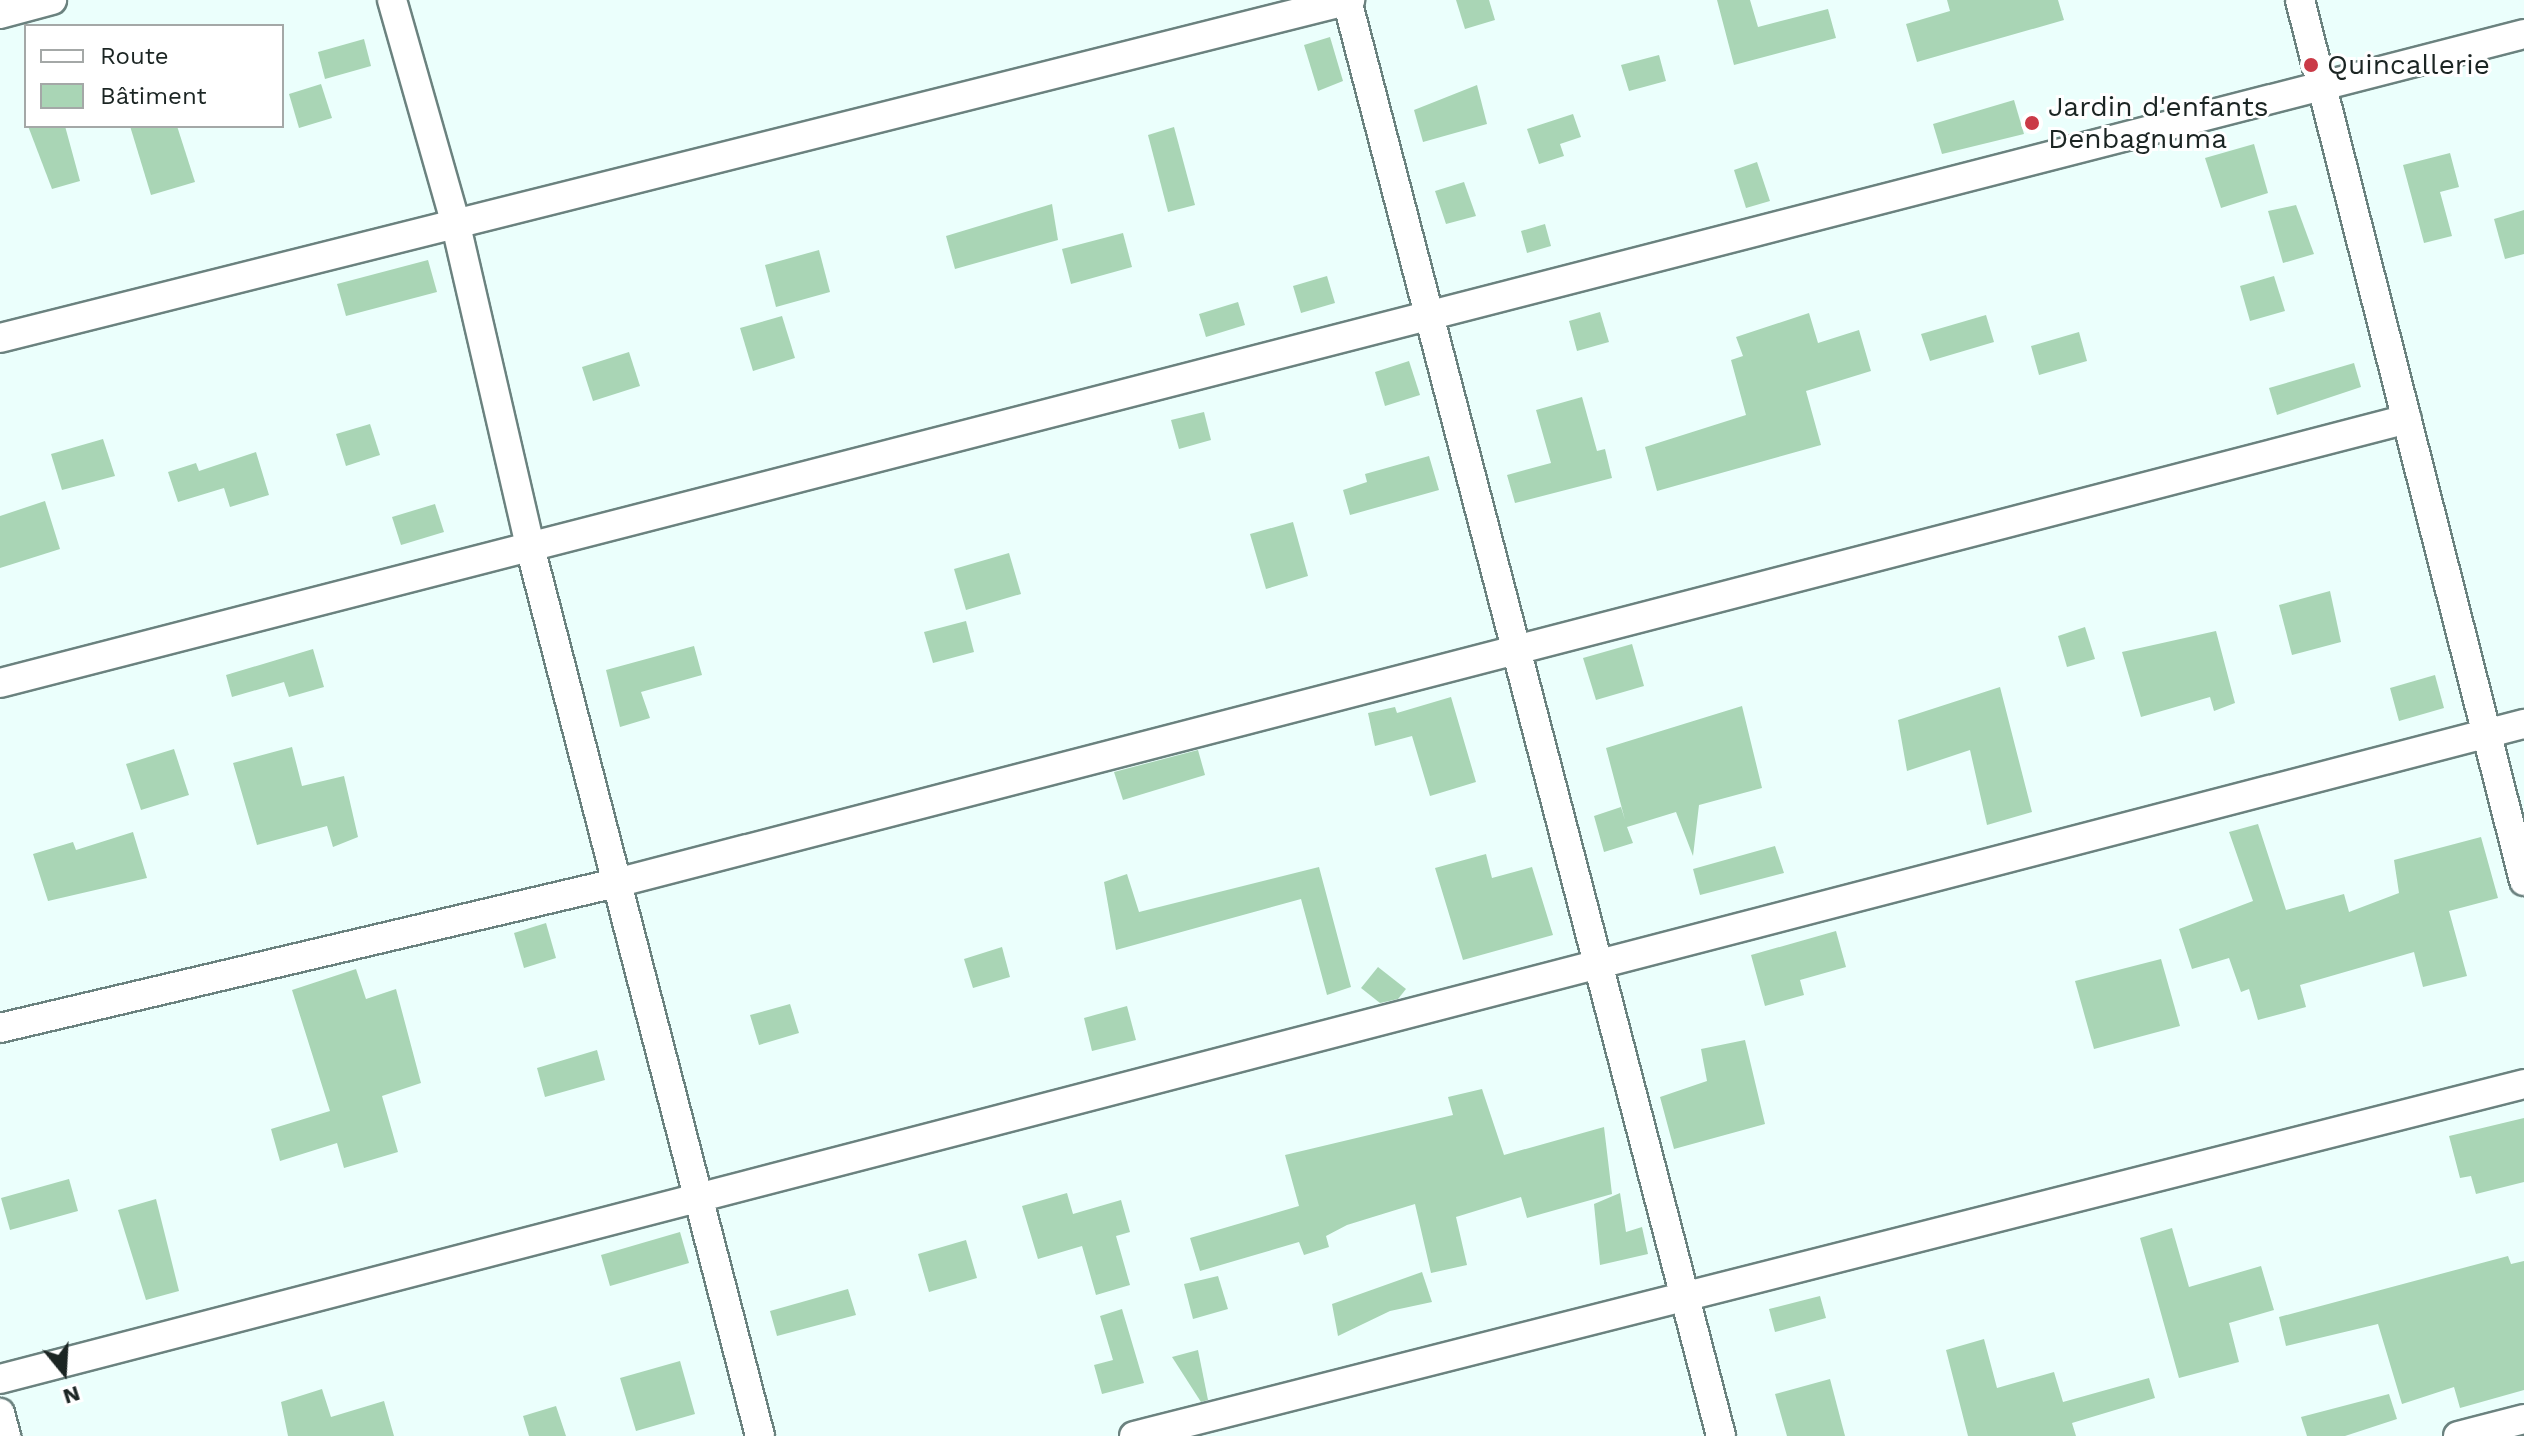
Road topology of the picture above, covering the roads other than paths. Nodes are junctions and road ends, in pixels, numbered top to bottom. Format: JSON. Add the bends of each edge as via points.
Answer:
{"nodes":[{"id":1,"x":52,"y":0,"type":"edge"},
{"id":2,"x":392,"y":0,"type":"edge"},
{"id":3,"x":1348,"y":0,"type":"edge"},
{"id":4,"x":2300,"y":0,"type":"edge"},
{"id":5,"x":0,"y":14,"type":"edge"},
{"id":6,"x":2524,"y":34,"type":"edge"},
{"id":7,"x":2321,"y":87,"type":"junction"},
{"id":8,"x":455,"y":221,"type":"junction"},
{"id":9,"x":1433,"y":317,"type":"junction"},
{"id":10,"x":0,"y":338,"type":"edge"},
{"id":11,"x":2407,"y":419,"type":"junction"},
{"id":12,"x":531,"y":551,"type":"junction"},
{"id":13,"x":1518,"y":645,"type":"junction"},
{"id":14,"x":0,"y":683,"type":"edge"},
{"id":15,"x":2524,"y":724,"type":"edge"},
{"id":16,"x":2486,"y":734,"type":"junction"},
{"id":17,"x":2524,"y":881,"type":"edge"},
{"id":18,"x":616,"y":883,"type":"junction"},
{"id":19,"x":1600,"y":964,"type":"junction"},
{"id":20,"x":0,"y":1028,"type":"edge"},
{"id":21,"x":2524,"y":1084,"type":"edge"},
{"id":22,"x":697,"y":1198,"type":"junction"},
{"id":23,"x":1686,"y":1296,"type":"junction"},
{"id":24,"x":0,"y":1379,"type":"edge"},
{"id":25,"x":0,"y":1413,"type":"edge"},
{"id":26,"x":2524,"y":1419,"type":"edge"},
{"id":27,"x":6,"y":1436,"type":"edge"},
{"id":28,"x":760,"y":1436,"type":"edge"},
{"id":29,"x":1134,"y":1436,"type":"edge"},
{"id":30,"x":1721,"y":1436,"type":"edge"},
{"id":31,"x":2458,"y":1436,"type":"edge"}],
"edges":[{"from":1,"to":5,"type":"street"},
{"from":2,"to":8,"type":"street"},
{"from":3,"to":8,"type":"street"},
{"from":3,"to":9,"type":"street"},
{"from":4,"to":7,"type":"street"},
{"from":6,"to":7,"type":"street"},
{"from":7,"to":9,"type":"street"},
{"from":7,"to":11,"type":"street"},
{"from":8,"to":10,"type":"street"},
{"from":8,"to":12,"type":"street"},
{"from":9,"to":12,"type":"street"},
{"from":9,"to":13,"type":"street"},
{"from":11,"to":13,"type":"street"},
{"from":11,"to":16,"type":"street"},
{"from":12,"to":14,"type":"street"},
{"from":12,"to":18,"type":"street"},
{"from":13,"to":18,"type":"street"},
{"from":13,"to":19,"type":"street"},
{"from":15,"to":16,"type":"street"},
{"from":16,"to":17,"type":"street"},
{"from":16,"to":19,"type":"street"},
{"from":18,"to":20,"type":"street"},
{"from":18,"to":22,"type":"street"},
{"from":19,"to":22,"type":"street"},
{"from":19,"to":23,"type":"street"},
{"from":21,"to":23,"type":"street"},
{"from":22,"to":24,"type":"street"},
{"from":22,"to":28,"type":"street"},
{"from":23,"to":29,"type":"street"},
{"from":23,"to":30,"type":"street"},
{"from":25,"to":27,"type":"street"},
{"from":26,"to":31,"type":"street"}]}
